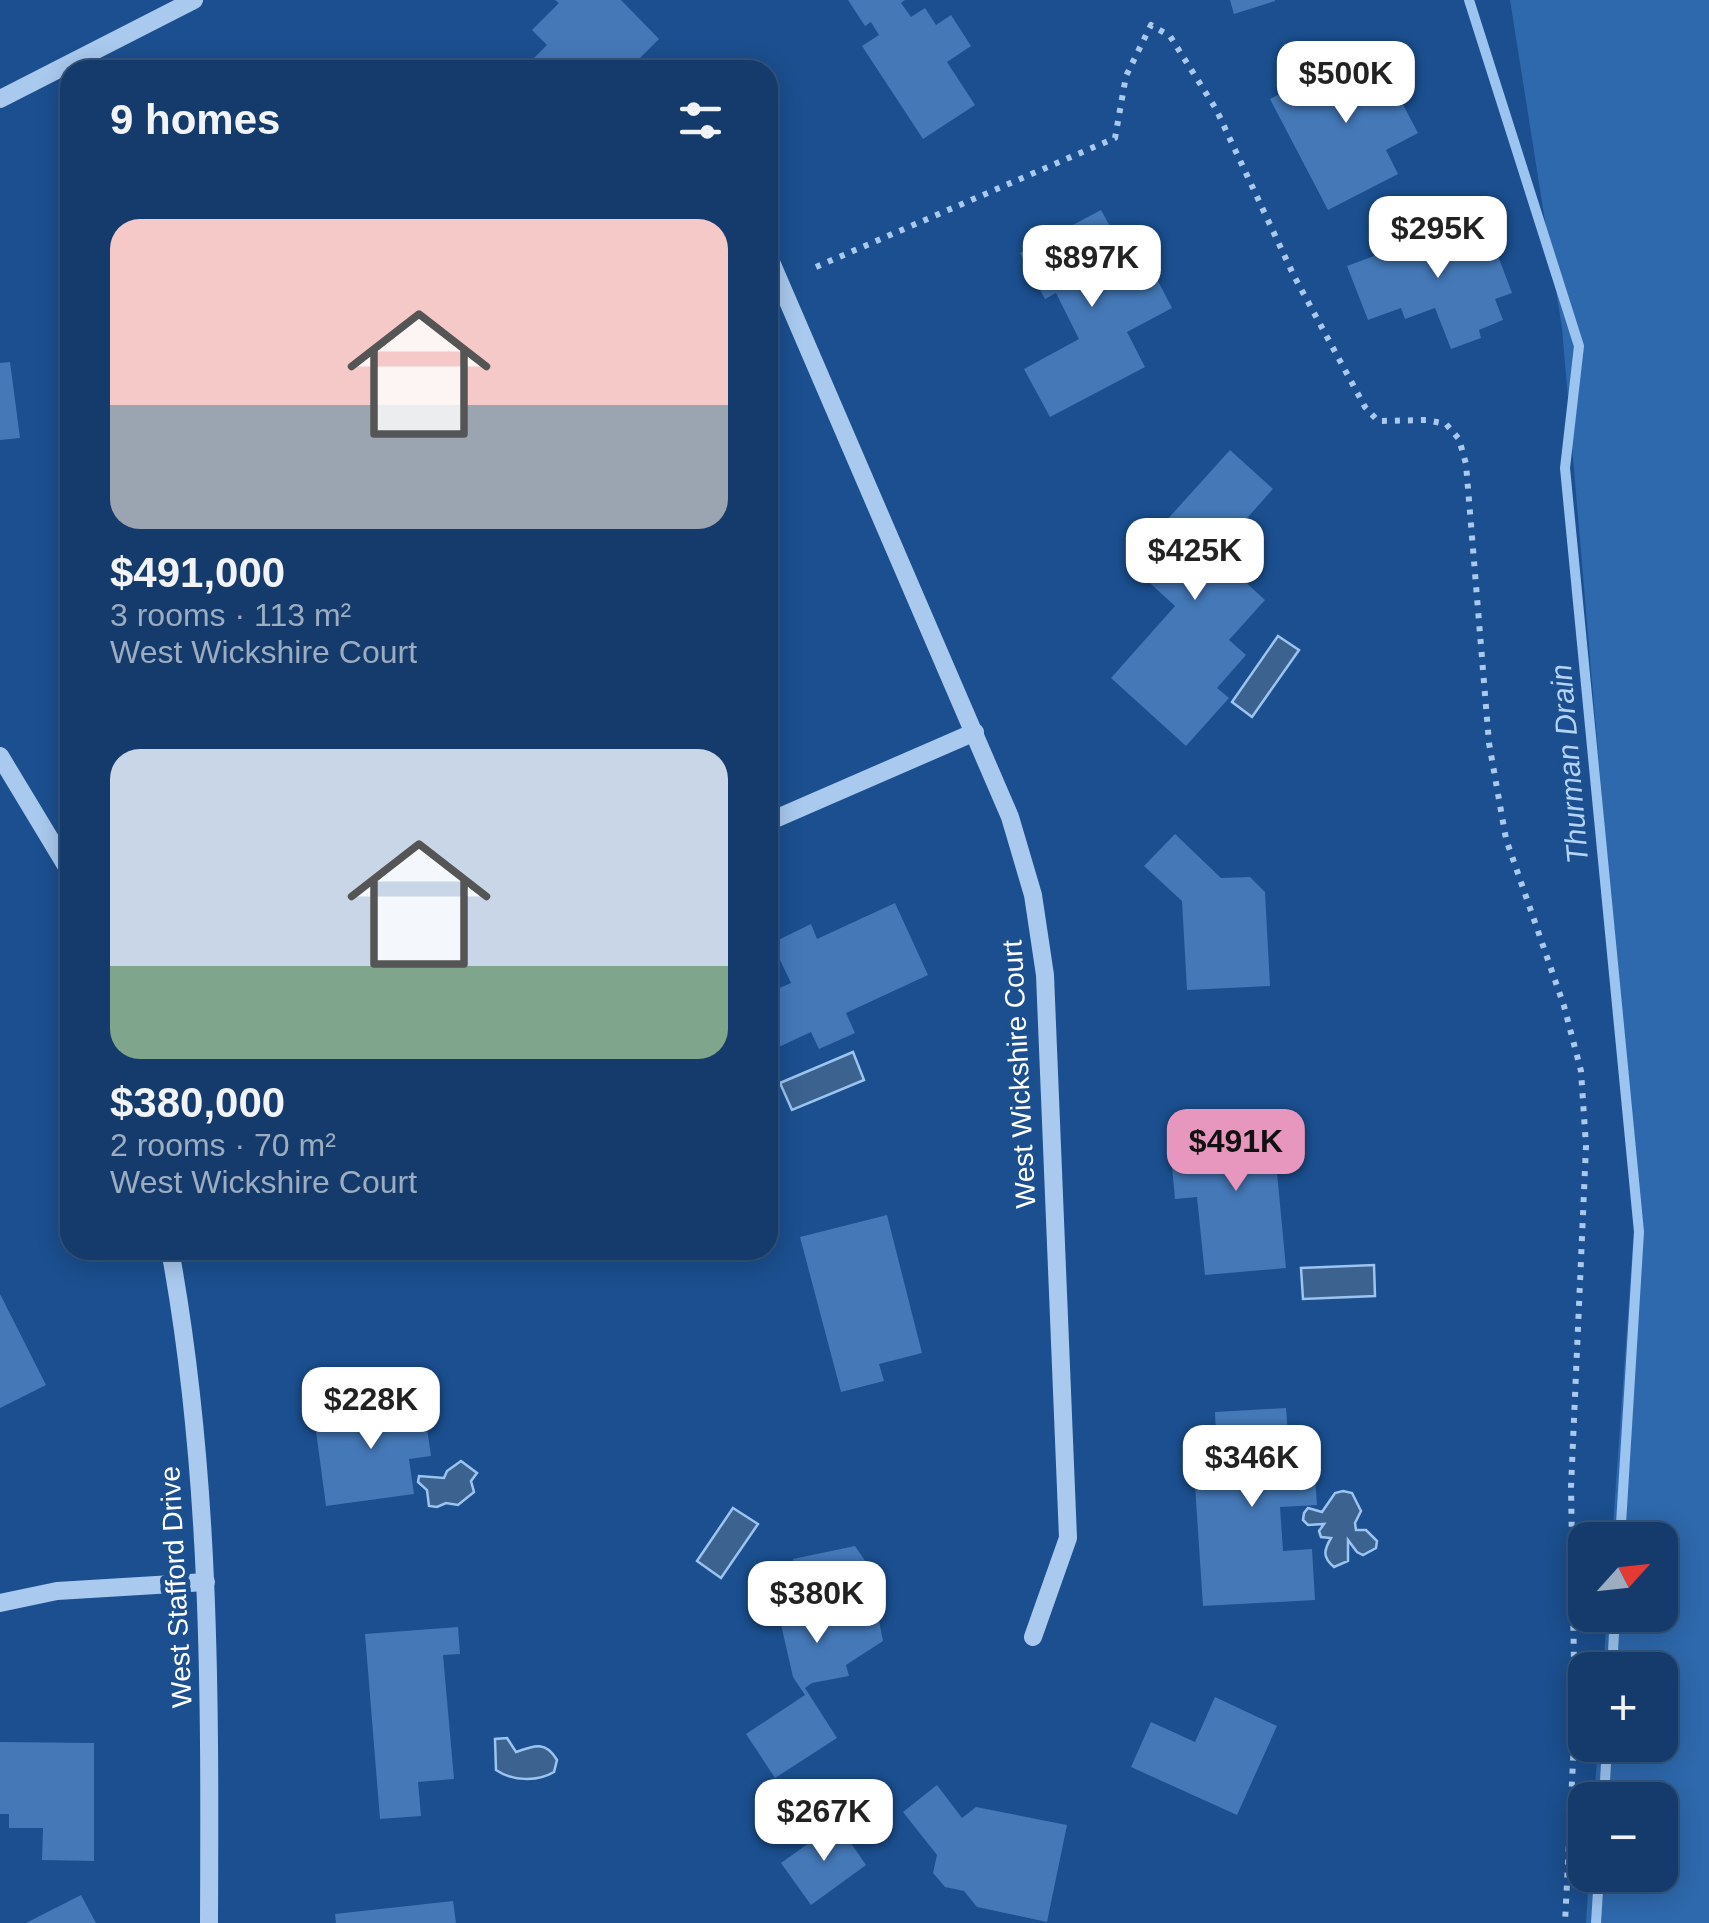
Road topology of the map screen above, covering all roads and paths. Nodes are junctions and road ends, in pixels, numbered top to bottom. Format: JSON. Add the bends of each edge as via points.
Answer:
{"nodes":[{"id":1,"x":194,"y":0,"type":"edge"},
{"id":2,"x":76,"y":60,"type":"edge"},
{"id":3,"x":60,"y":68,"type":"edge"},
{"id":4,"x":0,"y":99,"type":"edge"},
{"id":5,"x":816,"y":268,"type":"dead end"},
{"id":6,"x":778,"y":278,"type":"edge"},
{"id":7,"x":975,"y":732,"type":"junction"},
{"id":8,"x":0,"y":756,"type":"edge"},
{"id":9,"x":778,"y":818,"type":"edge"},
{"id":10,"x":60,"y":855,"type":"edge"},
{"id":11,"x":171,"y":1260,"type":"edge"},
{"id":12,"x":206,"y":1582,"type":"junction"},
{"id":13,"x":0,"y":1604,"type":"edge"},
{"id":14,"x":1032,"y":1637,"type":"dead end"},
{"id":15,"x":209,"y":1923,"type":"edge"},
{"id":16,"x":1565,"y":1923,"type":"edge"}],
"edges":[{"from":1,"to":2,"type":"street"},
{"from":3,"to":4,"type":"street"},
{"from":5,"to":16,"type":"path","via":[[1115,138],[1126,76],[1152,26],[1170,36],[1216,109],[1365,407],[1378,421],[1446,424],[1458,439],[1466,464],[1489,743],[1506,839],[1581,1071],[1586,1146],[1571,1488],[1575,1720]]},
{"from":6,"to":7,"type":"street","name":"West Wickshire Court"},
{"from":7,"to":9,"type":"street"},
{"from":7,"to":14,"type":"street","name":"West Wickshire Court","via":[[1010,817],[1045,975],[1068,1538]]},
{"from":8,"to":10,"type":"street"},
{"from":11,"to":12,"type":"street","name":"West Stafford Drive","via":[[194,1421]]},
{"from":12,"to":13,"type":"street","via":[[57,1591]]},
{"from":12,"to":15,"type":"street","name":"West Stafford Drive"}]}
